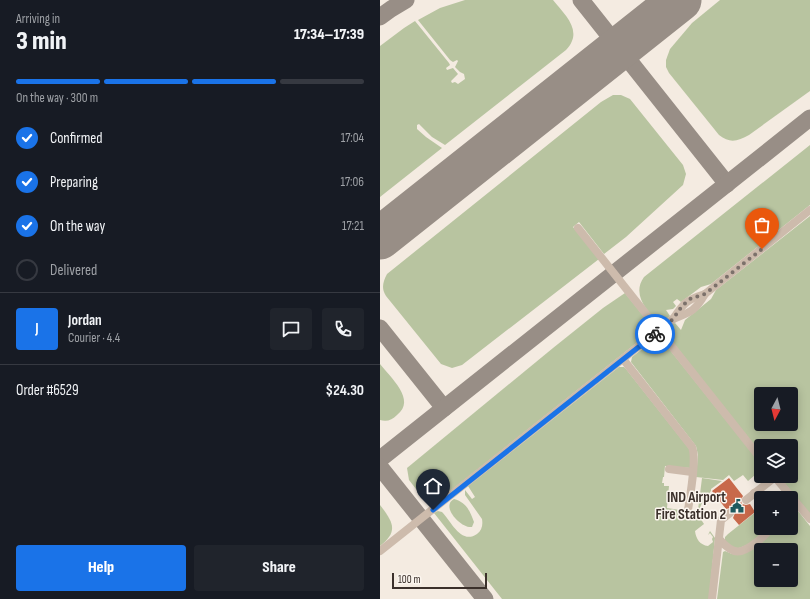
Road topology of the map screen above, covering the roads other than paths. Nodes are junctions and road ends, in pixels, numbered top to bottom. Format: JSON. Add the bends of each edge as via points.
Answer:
{"nodes":[{"id":1,"x":810,"y":210,"type":"edge"},
{"id":2,"x":578,"y":228,"type":"dead end"},
{"id":3,"x":659,"y":330,"type":"junction"},
{"id":4,"x":623,"y":359,"type":"junction"},
{"id":5,"x":754,"y":450,"type":"edge"},
{"id":6,"x":692,"y":472,"type":"junction"},
{"id":7,"x":673,"y":479,"type":"dead end"},
{"id":8,"x":766,"y":483,"type":"edge"},
{"id":9,"x":781,"y":483,"type":"edge"},
{"id":10,"x":756,"y":491,"type":"edge"},
{"id":11,"x":754,"y":493,"type":"edge"},
{"id":12,"x":746,"y":500,"type":"dead end"},
{"id":13,"x":688,"y":510,"type":"dead end"},
{"id":14,"x":730,"y":513,"type":"dead end"},
{"id":15,"x":810,"y":519,"type":"edge"},
{"id":16,"x":765,"y":535,"type":"edge"},
{"id":17,"x":720,"y":540,"type":"junction"},
{"id":18,"x":380,"y":552,"type":"edge"},
{"id":19,"x":712,"y":599,"type":"edge"}],
"edges":[{"from":1,"to":3,"type":"lane","via":[[705,294],[698,307],[673,319]]},
{"from":2,"to":3,"type":"lane"},
{"from":3,"to":4,"type":"lane"},
{"from":3,"to":5,"type":"lane"},
{"from":4,"to":6,"type":"lane","via":[[692,447]]},
{"from":4,"to":18,"type":"lane"},
{"from":6,"to":7,"type":"lane","via":[[672,470]]},
{"from":6,"to":13,"type":"lane"},
{"from":8,"to":10,"type":"lane"},
{"from":9,"to":15,"type":"lane"},
{"from":11,"to":12,"type":"lane"},
{"from":14,"to":17,"type":"lane","via":[[721,520]]},
{"from":16,"to":17,"type":"lane","via":[[743,551],[737,552],[726,548]]},
{"from":17,"to":19,"type":"lane"}]}
